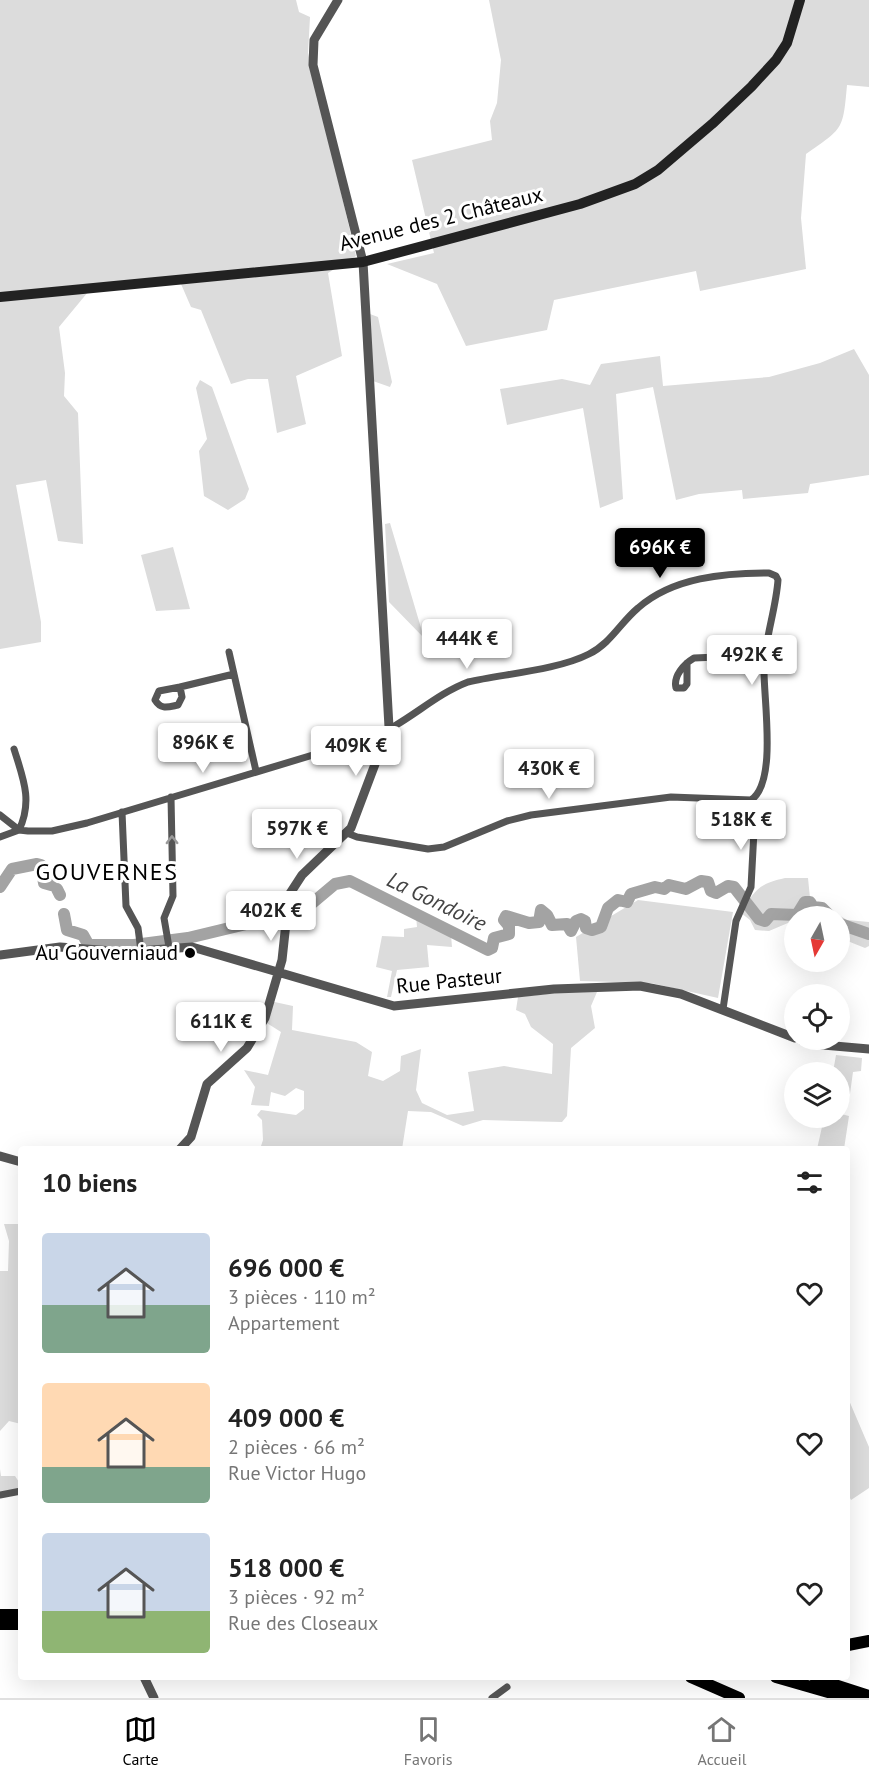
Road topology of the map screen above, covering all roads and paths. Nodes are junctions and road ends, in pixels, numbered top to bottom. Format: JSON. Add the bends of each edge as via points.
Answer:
{"nodes":[{"id":1,"x":338,"y":0,"type":"edge"},
{"id":2,"x":800,"y":0,"type":"edge"},
{"id":3,"x":363,"y":262,"type":"junction"},
{"id":4,"x":0,"y":297,"type":"edge"},
{"id":5,"x":228,"y":652,"type":"dead end"},
{"id":6,"x":766,"y":655,"type":"junction"},
{"id":7,"x":687,"y":663,"type":"dead end"},
{"id":8,"x":234,"y":674,"type":"junction"},
{"id":9,"x":180,"y":687,"type":"dead end"},
{"id":10,"x":388,"y":732,"type":"junction"},
{"id":11,"x":14,"y":749,"type":"dead end"},
{"id":12,"x":256,"y":771,"type":"junction"},
{"id":13,"x":171,"y":797,"type":"junction"},
{"id":14,"x":751,"y":800,"type":"junction"},
{"id":15,"x":122,"y":812,"type":"junction"},
{"id":16,"x":0,"y":815,"type":"edge"},
{"id":17,"x":20,"y":830,"type":"junction"},
{"id":18,"x":347,"y":833,"type":"junction"},
{"id":19,"x":0,"y":837,"type":"edge"},
{"id":20,"x":169,"y":942,"type":"junction"},
{"id":21,"x":140,"y":946,"type":"junction"},
{"id":22,"x":0,"y":955,"type":"edge"},
{"id":23,"x":279,"y":971,"type":"junction"},
{"id":24,"x":723,"y":1009,"type":"junction"},
{"id":25,"x":784,"y":1034,"type":"edge"},
{"id":26,"x":850,"y":1047,"type":"edge"},
{"id":27,"x":869,"y":1049,"type":"edge"},
{"id":28,"x":183,"y":1146,"type":"edge"},
{"id":29,"x":0,"y":1156,"type":"edge"},
{"id":30,"x":18,"y":1161,"type":"edge"},
{"id":31,"x":18,"y":1492,"type":"edge"},
{"id":32,"x":0,"y":1496,"type":"edge"},
{"id":33,"x":0,"y":1615,"type":"edge"},
{"id":34,"x":18,"y":1615,"type":"edge"},
{"id":35,"x":0,"y":1624,"type":"edge"},
{"id":36,"x":18,"y":1624,"type":"edge"},
{"id":37,"x":869,"y":1641,"type":"edge"},
{"id":38,"x":850,"y":1645,"type":"edge"},
{"id":39,"x":145,"y":1680,"type":"edge"},
{"id":40,"x":698,"y":1680,"type":"edge"},
{"id":41,"x":786,"y":1680,"type":"edge"},
{"id":42,"x":817,"y":1680,"type":"edge"},
{"id":43,"x":507,"y":1687,"type":"dead end"},
{"id":44,"x":869,"y":1696,"type":"edge"},
{"id":45,"x":154,"y":1698,"type":"edge"},
{"id":46,"x":492,"y":1698,"type":"edge"},
{"id":47,"x":739,"y":1698,"type":"edge"},
{"id":48,"x":849,"y":1698,"type":"edge"}],
"edges":[{"from":1,"to":3,"type":"street","via":[[314,40],[313,65]]},
{"from":2,"to":3,"type":"main road","name":"Avenue des 2 Châteaux","via":[[787,44],[776,60],[658,170],[634,184],[580,204]]},
{"from":3,"to":4,"type":"main road","name":"Avenue des 2 Châteaux"},
{"from":3,"to":10,"type":"street","via":[[390,711]]},
{"from":5,"to":8,"type":"street"},
{"from":6,"to":7,"type":"street","via":[[698,657]]},
{"from":6,"to":10,"type":"street","via":[[778,586],[776,576],[755,573],[695,580],[672,586],[640,606],[601,648],[567,662],[454,688]]},
{"from":6,"to":14,"type":"street","via":[[766,753],[760,791]]},
{"from":8,"to":9,"type":"street"},
{"from":8,"to":12,"type":"street"},
{"from":10,"to":12,"type":"street"},
{"from":10,"to":18,"type":"street"},
{"from":11,"to":17,"type":"street","via":[[28,799],[27,815]]},
{"from":12,"to":13,"type":"street"},
{"from":13,"to":15,"type":"street"},
{"from":20,"to":13,"type":"street","one_way":true,"via":[[164,916],[173,896]]},
{"from":14,"to":18,"type":"street","via":[[671,797],[531,815],[444,847],[428,849]]},
{"from":14,"to":24,"type":"street","via":[[755,804],[751,886],[736,921]]},
{"from":15,"to":17,"type":"street","via":[[52,831]]},
{"from":15,"to":21,"type":"street","via":[[126,906],[138,928]]},
{"from":16,"to":17,"type":"street"},
{"from":17,"to":19,"type":"street"},
{"from":18,"to":23,"type":"street","via":[[297,881],[289,895]]},
{"from":20,"to":21,"type":"street","name":"Rue Pasteur"},
{"from":20,"to":23,"type":"street","name":"Rue Pasteur"},
{"from":21,"to":22,"type":"street","name":"Rue Pasteur","via":[[60,947]]},
{"from":23,"to":24,"type":"street","name":"Rue Pasteur","via":[[394,1006],[554,989],[640,986],[681,994]]},
{"from":23,"to":28,"type":"street","via":[[256,1036],[207,1084],[191,1137]]},
{"from":24,"to":25,"type":"street","name":"Rue Pasteur"},
{"from":26,"to":27,"type":"street"},
{"from":29,"to":30,"type":"street"},
{"from":31,"to":32,"type":"street"},
{"from":33,"to":34,"type":"highway"},
{"from":35,"to":36,"type":"highway"},
{"from":37,"to":38,"type":"highway"},
{"from":39,"to":45,"type":"street"},
{"from":40,"to":47,"type":"highway"},
{"from":41,"to":48,"type":"highway"},
{"from":42,"to":44,"type":"highway"},
{"from":43,"to":46,"type":"street"}]}
